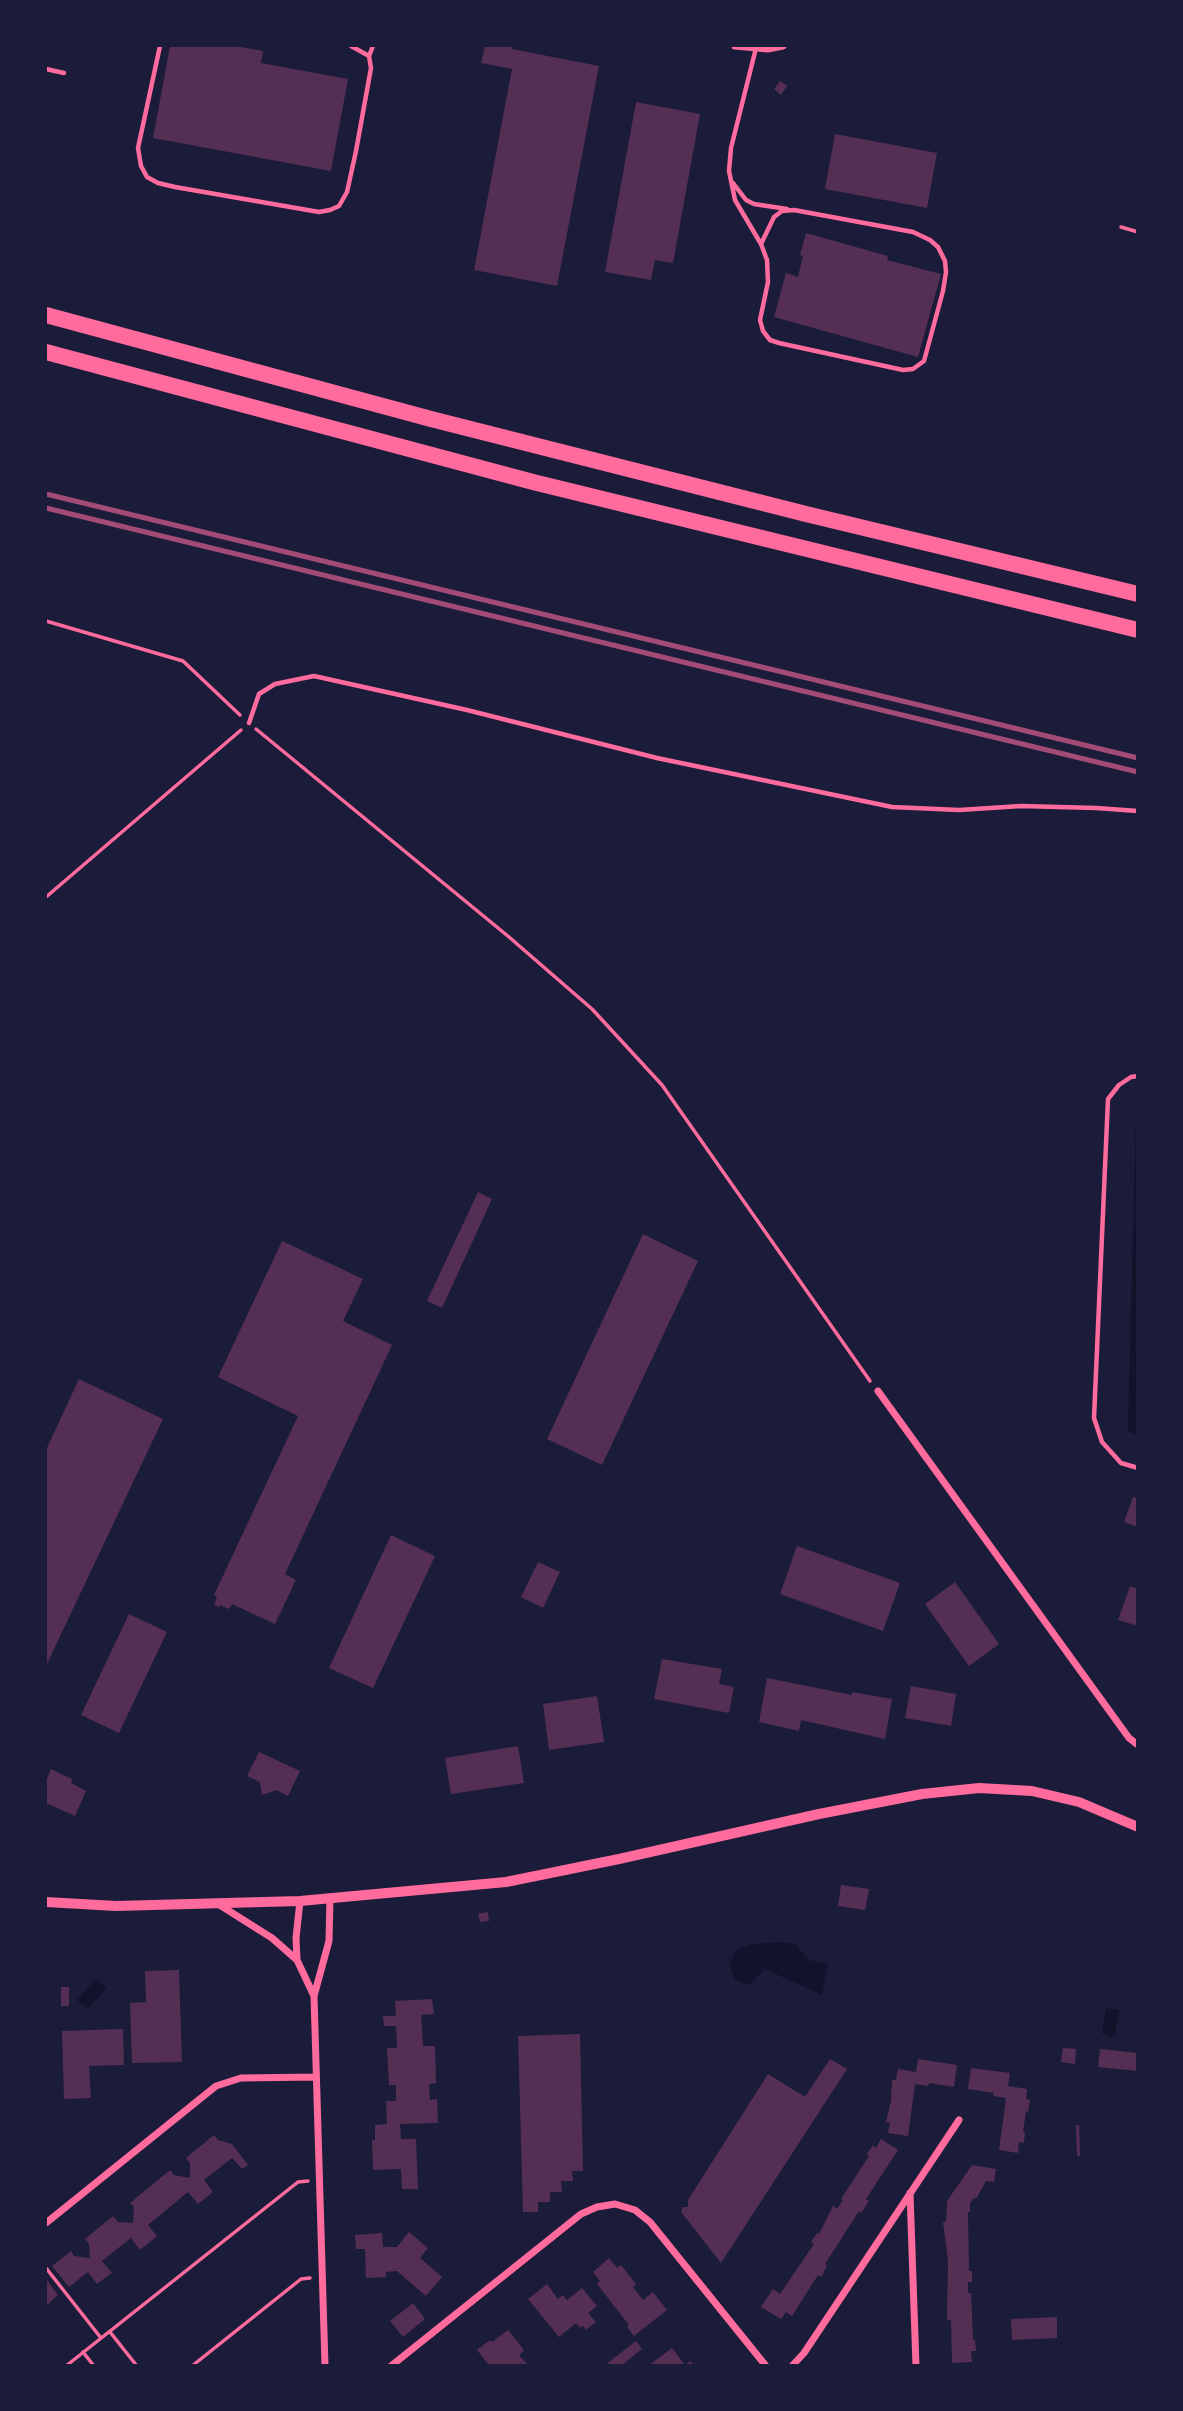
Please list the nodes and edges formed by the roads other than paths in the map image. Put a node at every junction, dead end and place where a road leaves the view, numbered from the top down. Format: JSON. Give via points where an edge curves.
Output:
{"nodes":[{"id":1,"x":160,"y":46,"type":"edge"},
{"id":2,"x":351,"y":46,"type":"edge"},
{"id":3,"x":373,"y":46,"type":"edge"},
{"id":4,"x":735,"y":46,"type":"edge"},
{"id":5,"x":783,"y":46,"type":"edge"},
{"id":6,"x":756,"y":48,"type":"junction"},
{"id":7,"x":369,"y":56,"type":"junction"},
{"id":8,"x":46,"y":69,"type":"edge"},
{"id":9,"x":64,"y":73,"type":"dead end"},
{"id":10,"x":730,"y":179,"type":"junction"},
{"id":11,"x":794,"y":210,"type":"junction"},
{"id":12,"x":761,"y":244,"type":"junction"},
{"id":13,"x":46,"y":315,"type":"edge"},
{"id":14,"x":46,"y":352,"type":"edge"},
{"id":15,"x":1138,"y":594,"type":"edge"},
{"id":16,"x":1138,"y":630,"type":"edge"},
{"id":17,"x":249,"y":723,"type":"road end"},
{"id":18,"x":1138,"y":811,"type":"edge"},
{"id":19,"x":1138,"y":1076,"type":"edge"},
{"id":20,"x":878,"y":1391,"type":"road end"},
{"id":21,"x":1138,"y":1468,"type":"edge"},
{"id":22,"x":1138,"y":1745,"type":"edge"},
{"id":23,"x":1138,"y":1827,"type":"edge"},
{"id":24,"x":330,"y":1899,"type":"junction"},
{"id":25,"x":300,"y":1901,"type":"junction"},
{"id":26,"x":46,"y":1902,"type":"edge"},
{"id":27,"x":217,"y":1904,"type":"junction"},
{"id":28,"x":297,"y":1961,"type":"junction"},
{"id":29,"x":314,"y":1996,"type":"junction"},
{"id":30,"x":315,"y":2077,"type":"junction"},
{"id":31,"x":959,"y":2120,"type":"dead end"},
{"id":32,"x":910,"y":2192,"type":"junction"},
{"id":33,"x":46,"y":2223,"type":"edge"},
{"id":34,"x":325,"y":2365,"type":"edge"},
{"id":35,"x":391,"y":2365,"type":"edge"},
{"id":36,"x":766,"y":2365,"type":"edge"},
{"id":37,"x":792,"y":2365,"type":"edge"},
{"id":38,"x":916,"y":2365,"type":"edge"}],
"edges":[{"from":1,"to":7,"type":"lane","via":[[138,148],[147,177],[175,187],[319,212],[339,206],[347,192],[371,68]]},
{"from":2,"to":7,"type":"lane"},
{"from":3,"to":7,"type":"lane"},
{"from":4,"to":6,"type":"street"},
{"from":5,"to":6,"type":"street"},
{"from":6,"to":10,"type":"lane","via":[[732,148]]},
{"from":8,"to":9,"type":"lane"},
{"from":10,"to":11,"type":"lane","via":[[754,204]]},
{"from":10,"to":12,"type":"lane","via":[[735,200]]},
{"from":11,"to":12,"type":"lane","via":[[774,217]]},
{"from":11,"to":12,"type":"lane","via":[[913,232],[938,247],[945,261],[943,290],[924,361],[904,370],[770,340],[760,320],[768,282]]},
{"from":13,"to":15,"type":"highway","via":[[431,419]]},
{"from":14,"to":16,"type":"highway","via":[[520,479]]},
{"from":17,"to":18,"type":"lane","via":[[259,694],[275,684],[314,676],[657,758],[892,807]]},
{"from":19,"to":21,"type":"lane","via":[[1119,1085],[1108,1099],[1094,1418],[1102,1442],[1121,1463]]},
{"from":20,"to":22,"type":"street"},
{"from":23,"to":24,"type":"street","via":[[1079,1802],[1032,1791],[978,1788],[819,1814],[506,1882]]},
{"from":24,"to":25,"type":"street"},
{"from":24,"to":29,"type":"street","via":[[327,1952]]},
{"from":25,"to":27,"type":"street"},
{"from":25,"to":28,"type":"street"},
{"from":26,"to":27,"type":"street"},
{"from":27,"to":28,"type":"street","via":[[272,1938]]},
{"from":28,"to":29,"type":"street"},
{"from":29,"to":30,"type":"street"},
{"from":30,"to":33,"type":"street","via":[[241,2078],[216,2086]]},
{"from":30,"to":34,"type":"street"},
{"from":31,"to":32,"type":"street"},
{"from":32,"to":37,"type":"street"},
{"from":32,"to":38,"type":"street"},
{"from":35,"to":36,"type":"street","via":[[581,2214],[615,2204],[635,2210],[650,2222]]}]}
